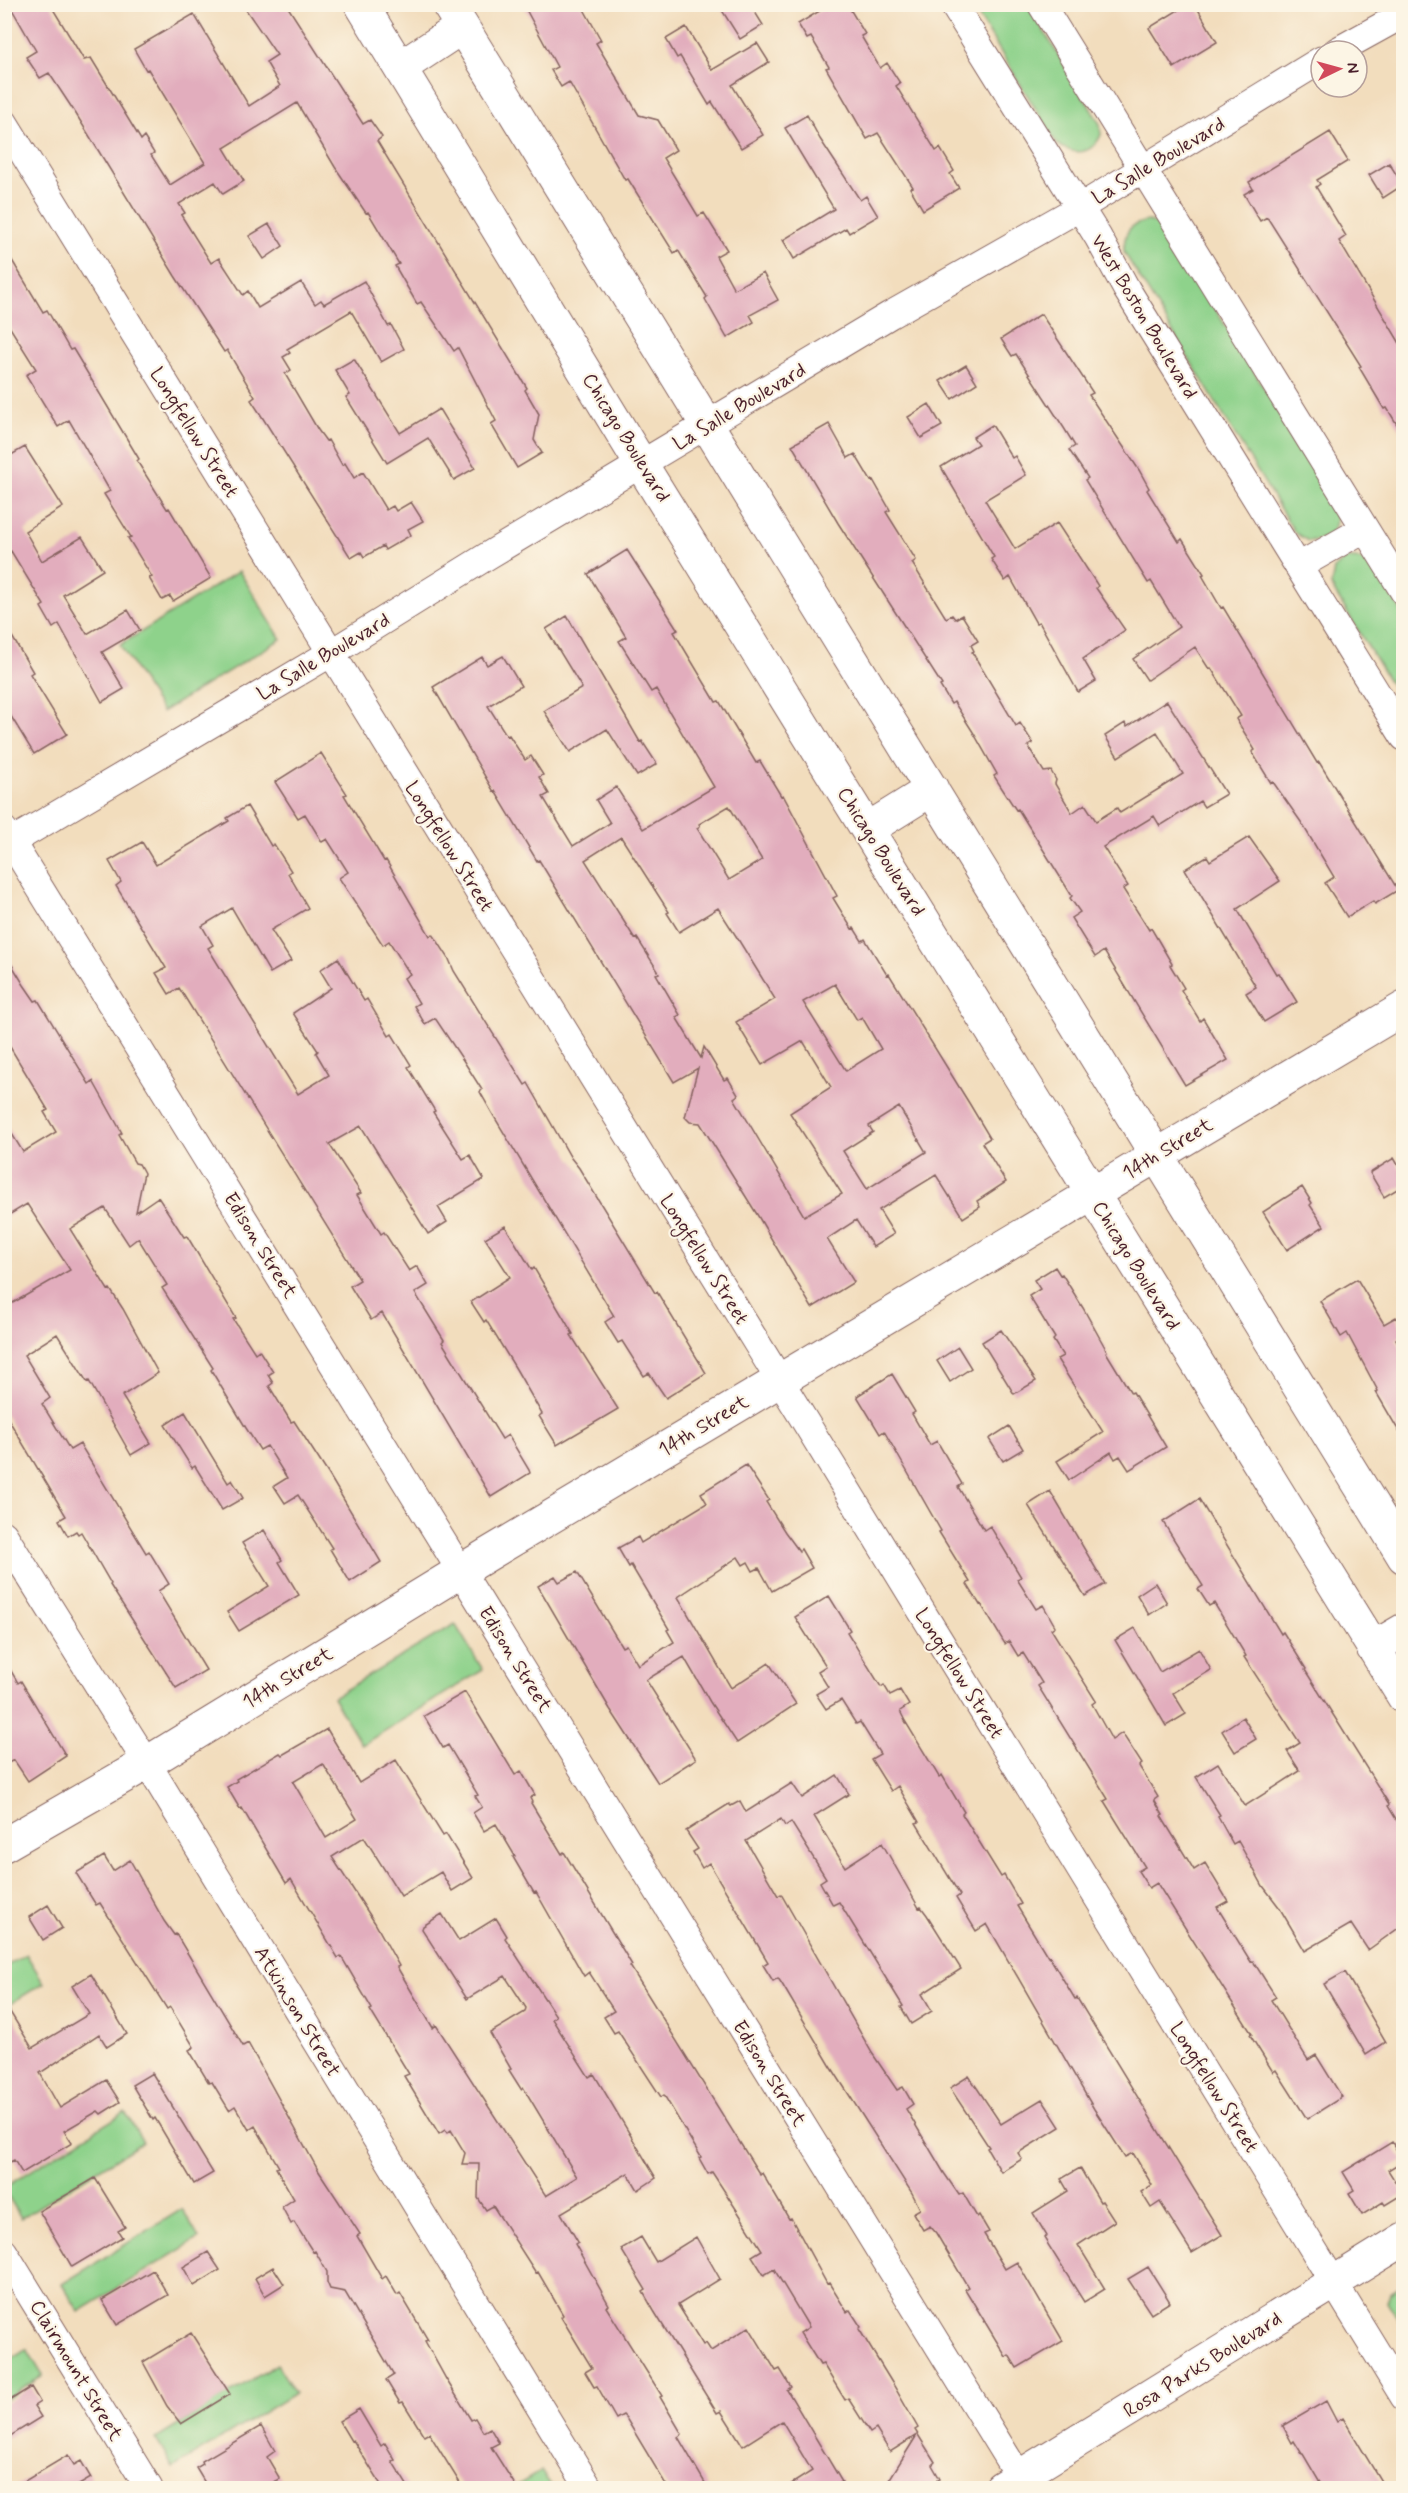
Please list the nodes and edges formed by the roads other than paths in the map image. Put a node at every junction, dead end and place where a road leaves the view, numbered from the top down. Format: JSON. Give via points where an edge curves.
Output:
{"nodes":[{"id":1,"x":361,"y":4,"type":"edge"},
{"id":2,"x":953,"y":4,"type":"edge"},
{"id":3,"x":1041,"y":4,"type":"edge"},
{"id":4,"x":1404,"y":14,"type":"edge"},
{"id":5,"x":455,"y":16,"type":"edge"},
{"id":6,"x":1359,"y":39,"type":"edge"},
{"id":7,"x":1309,"y":67,"type":"edge"},
{"id":8,"x":400,"y":68,"type":"junction"},
{"id":9,"x":4,"y":122,"type":"edge"},
{"id":10,"x":1143,"y":170,"type":"junction"},
{"id":11,"x":1079,"y":208,"type":"junction"},
{"id":12,"x":708,"y":425,"type":"junction"},
{"id":13,"x":642,"y":464,"type":"junction"},
{"id":14,"x":1364,"y":529,"type":"junction"},
{"id":15,"x":1299,"y":566,"type":"junction"},
{"id":16,"x":1404,"y":592,"type":"edge"},
{"id":17,"x":331,"y":653,"type":"junction"},
{"id":18,"x":1404,"y":737,"type":"edge"},
{"id":19,"x":932,"y":789,"type":"junction"},
{"id":20,"x":868,"y":829,"type":"junction"},
{"id":21,"x":7,"y":839,"type":"edge"},
{"id":22,"x":1404,"y":1008,"type":"edge"},
{"id":23,"x":1157,"y":1154,"type":"junction"},
{"id":24,"x":1092,"y":1192,"type":"junction"},
{"id":25,"x":780,"y":1380,"type":"junction"},
{"id":26,"x":4,"y":1535,"type":"edge"},
{"id":27,"x":1404,"y":1557,"type":"edge"},
{"id":28,"x":461,"y":1570,"type":"junction"},
{"id":29,"x":1404,"y":1630,"type":"edge"},
{"id":30,"x":1373,"y":1647,"type":"junction"},
{"id":31,"x":1404,"y":1696,"type":"edge"},
{"id":32,"x":147,"y":1763,"type":"junction"},
{"id":33,"x":4,"y":1845,"type":"edge"},
{"id":34,"x":1404,"y":2239,"type":"edge"},
{"id":35,"x":4,"y":2252,"type":"edge"},
{"id":36,"x":1334,"y":2282,"type":"junction"},
{"id":37,"x":1404,"y":2397,"type":"edge"},
{"id":38,"x":1015,"y":2485,"type":"edge"},
{"id":39,"x":149,"y":2488,"type":"edge"},
{"id":40,"x":589,"y":2488,"type":"edge"}],
"edges":[{"from":1,"to":8,"type":"street","name":"Chicago Boulevard"},
{"from":2,"to":11,"type":"street","name":"West Boston Boulevard"},
{"from":3,"to":10,"type":"street"},
{"from":4,"to":6,"type":"street"},
{"from":5,"to":8,"type":"street"},
{"from":5,"to":12,"type":"street"},
{"from":7,"to":10,"type":"street","name":"La Salle Boulevard"},
{"from":8,"to":13,"type":"street","name":"Chicago Boulevard"},
{"from":9,"to":17,"type":"street","name":"Longfellow Street"},
{"from":10,"to":11,"type":"street","name":"La Salle Boulevard"},
{"from":10,"to":14,"type":"street"},
{"from":11,"to":12,"type":"street","name":"La Salle Boulevard","via":[[890,315]]},
{"from":11,"to":15,"type":"street","name":"West Boston Boulevard"},
{"from":12,"to":13,"type":"street","name":"La Salle Boulevard"},
{"from":12,"to":19,"type":"street"},
{"from":13,"to":17,"type":"street","name":"La Salle Boulevard"},
{"from":13,"to":20,"type":"street","name":"Chicago Boulevard"},
{"from":14,"to":15,"type":"street"},
{"from":14,"to":16,"type":"street"},
{"from":15,"to":18,"type":"street","name":"West Boston Boulevard"},
{"from":17,"to":21,"type":"street","name":"La Salle Boulevard"},
{"from":17,"to":25,"type":"street","name":"Longfellow Street"},
{"from":19,"to":20,"type":"street"},
{"from":19,"to":23,"type":"street"},
{"from":20,"to":24,"type":"street","name":"Chicago Boulevard"},
{"from":21,"to":28,"type":"street","name":"Edison Street"},
{"from":22,"to":23,"type":"street","name":"14th Street"},
{"from":23,"to":24,"type":"street","name":"14th Street"},
{"from":23,"to":27,"type":"street"},
{"from":24,"to":25,"type":"street","name":"14th Street"},
{"from":24,"to":30,"type":"street","name":"Chicago Boulevard"},
{"from":25,"to":28,"type":"street","name":"14th Street"},
{"from":25,"to":36,"type":"street","name":"Longfellow Street"},
{"from":26,"to":32,"type":"street","name":"Atkinson Street"},
{"from":28,"to":32,"type":"street","name":"14th Street"},
{"from":28,"to":38,"type":"street","name":"Edison Street"},
{"from":29,"to":30,"type":"street"},
{"from":30,"to":31,"type":"street","name":"Chicago Boulevard"},
{"from":32,"to":33,"type":"street","name":"14th Street"},
{"from":32,"to":40,"type":"street","name":"Atkinson Street"},
{"from":34,"to":36,"type":"street","name":"Rosa Parks Boulevard"},
{"from":35,"to":39,"type":"street","name":"Clairmount Street"},
{"from":36,"to":37,"type":"street","name":"Longfellow Street"},
{"from":36,"to":38,"type":"street","name":"Rosa Parks Boulevard"}]}
